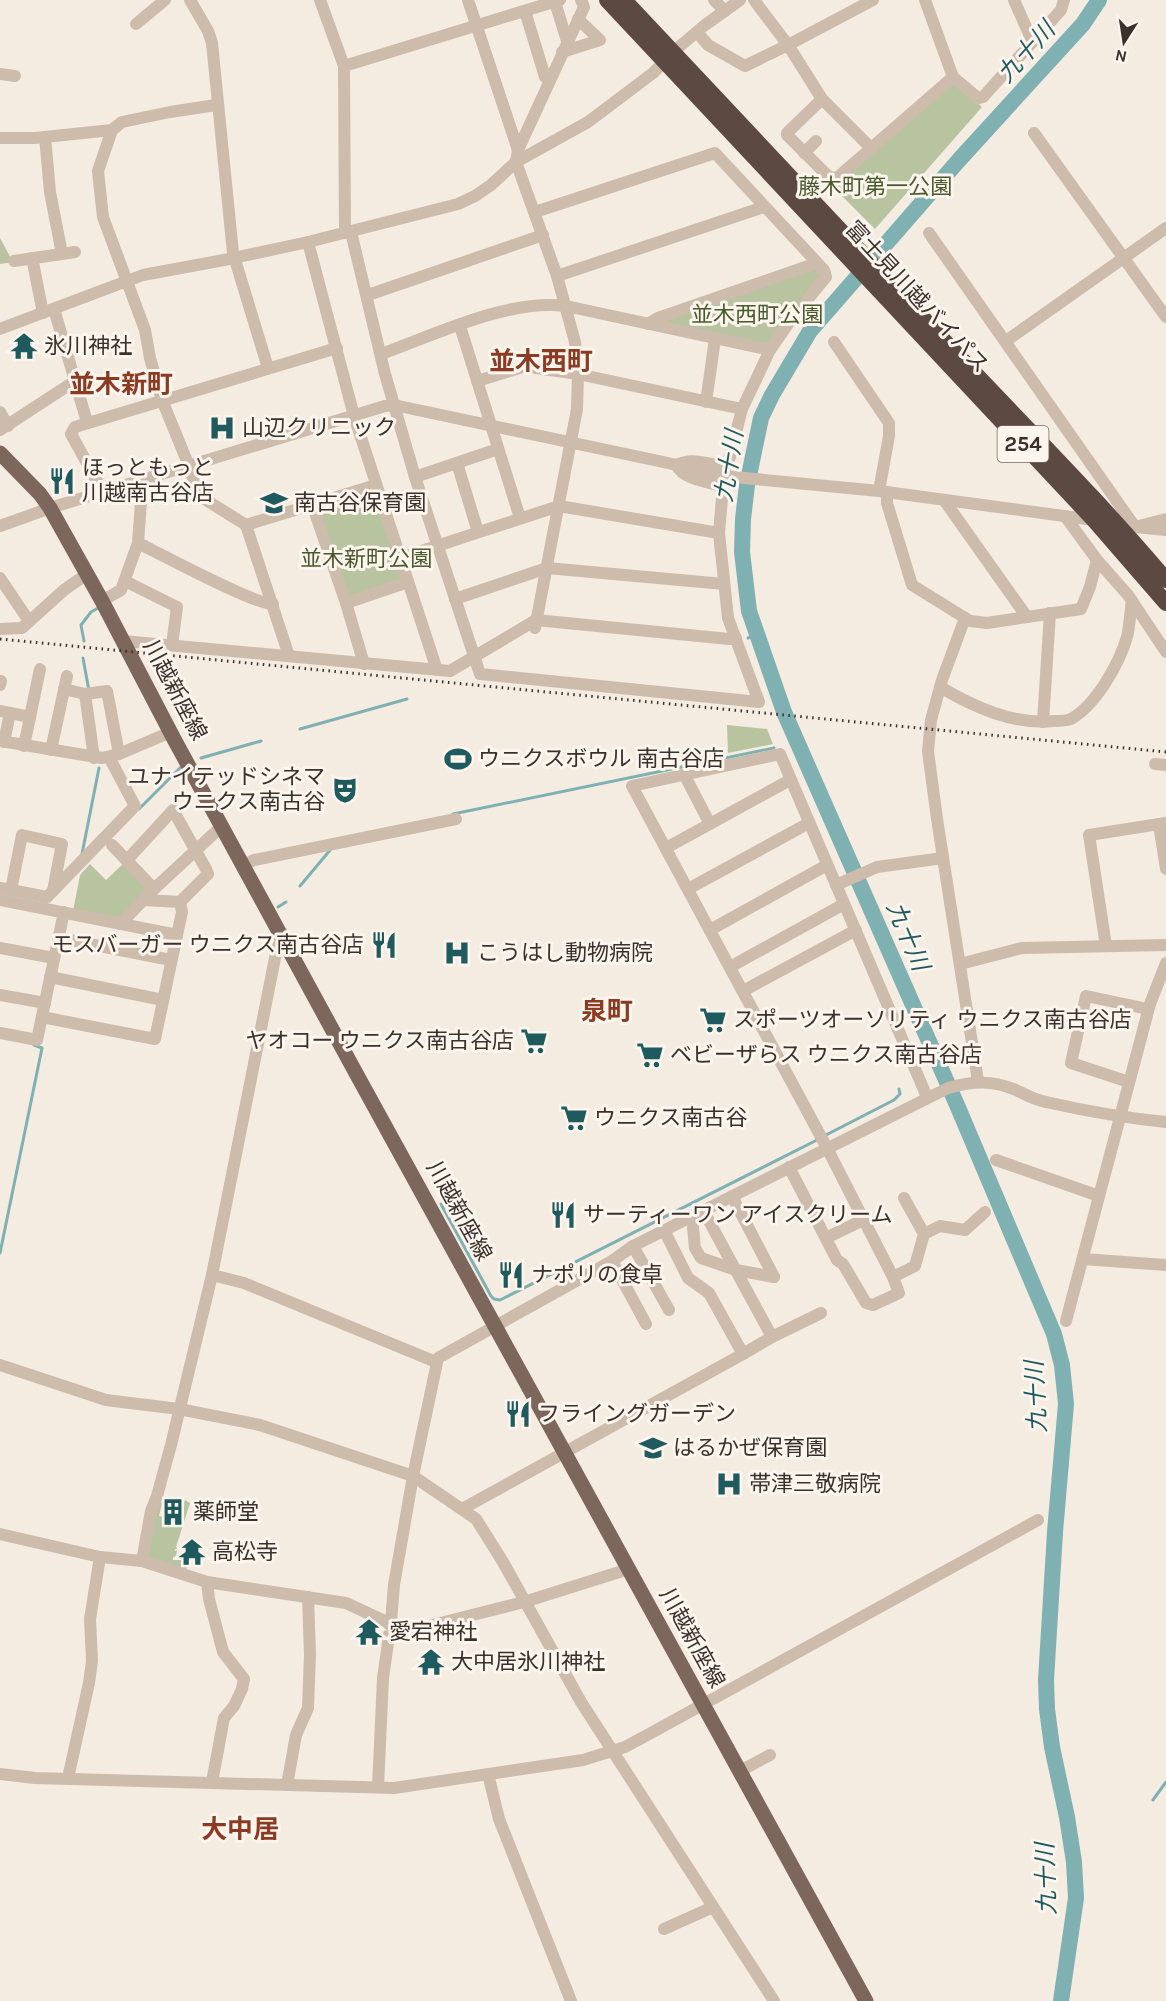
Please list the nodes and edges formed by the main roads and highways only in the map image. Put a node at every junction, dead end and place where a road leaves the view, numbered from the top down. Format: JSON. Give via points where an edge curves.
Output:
{"nodes":[{"id":1,"x":607,"y":0,"type":"edge"},
{"id":2,"x":624,"y":0,"type":"edge"},
{"id":3,"x":669,"y":57,"type":"junction"},
{"id":4,"x":881,"y":283,"type":"junction"},
{"id":5,"x":0,"y":453,"type":"edge"},
{"id":6,"x":1166,"y":580,"type":"edge"},
{"id":7,"x":1166,"y":603,"type":"edge"},
{"id":8,"x":866,"y":2001,"type":"edge"}],
"edges":[{"from":1,"to":3,"type":"highway","name":"富士見川越バイパス","number":"254"},
{"from":2,"to":3,"type":"highway","name":"富士見川越バイパス","number":"254"},
{"from":3,"to":4,"type":"highway","name":"富士見川越バイパス","number":"254"},
{"from":4,"to":6,"type":"highway","name":"富士見川越バイパス","number":"254","via":[[1025,425]]},
{"from":4,"to":7,"type":"highway","name":"富士見川越バイパス","number":"254"},
{"from":5,"to":8,"type":"main road","name":"川越新座線","via":[[40,494],[87,574]]}]}
